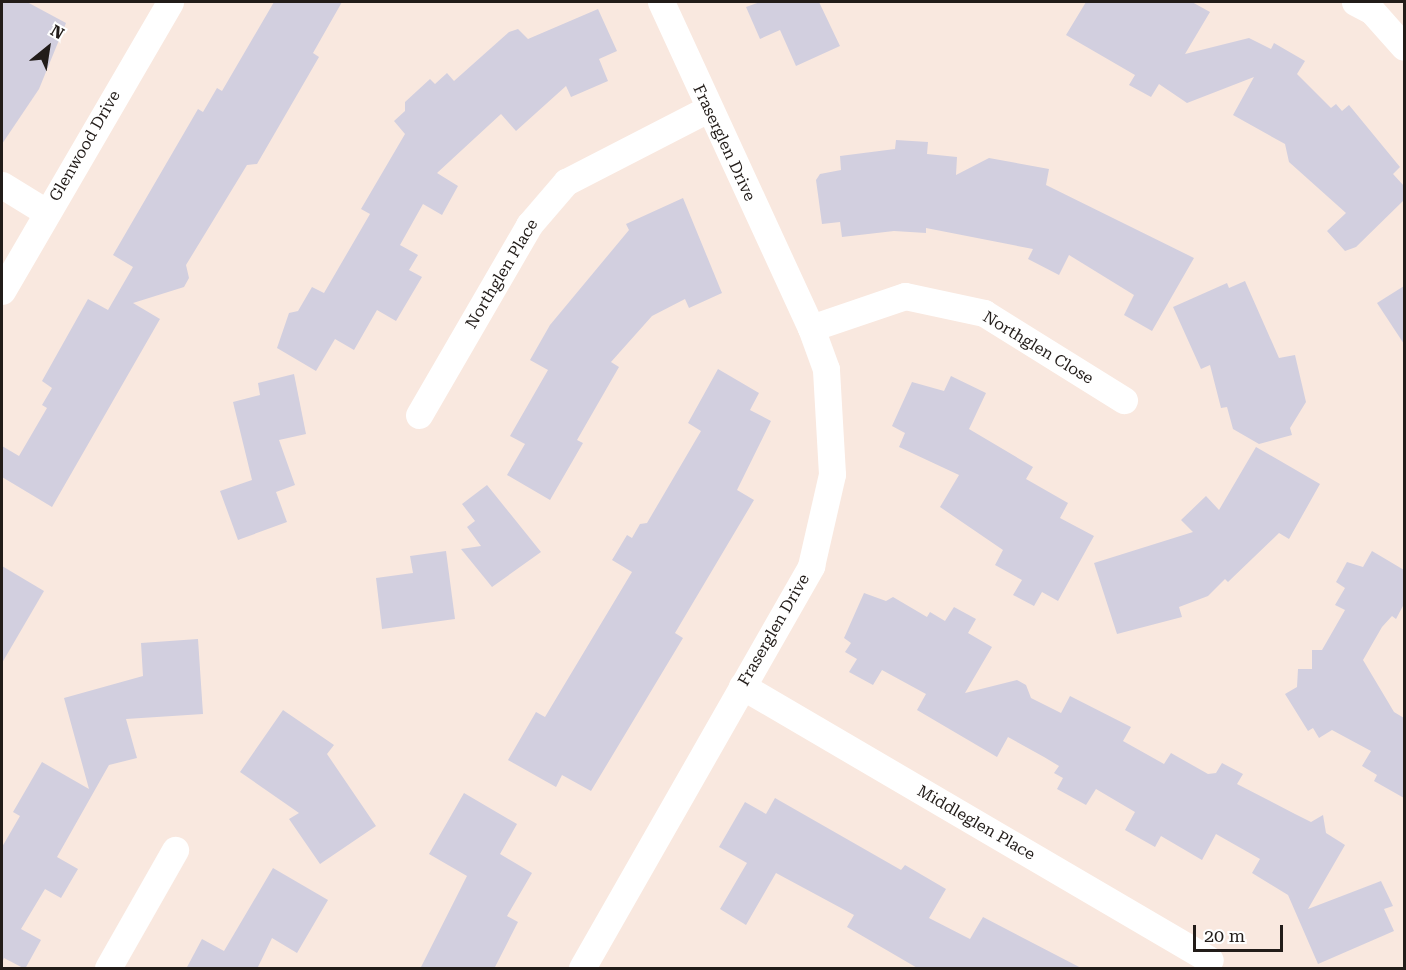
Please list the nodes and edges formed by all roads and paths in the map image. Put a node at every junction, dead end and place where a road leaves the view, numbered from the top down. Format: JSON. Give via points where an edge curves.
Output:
{"nodes":[{"id":1,"x":170,"y":2,"type":"edge"},
{"id":2,"x":661,"y":2,"type":"edge"},
{"id":3,"x":1355,"y":2,"type":"edge"},
{"id":4,"x":1404,"y":47,"type":"edge"},
{"id":5,"x":708,"y":109,"type":"junction"},
{"id":6,"x":2,"y":185,"type":"edge"},
{"id":7,"x":46,"y":212,"type":"junction"},
{"id":8,"x":2,"y":291,"type":"edge"},
{"id":9,"x":811,"y":327,"type":"junction"},
{"id":10,"x":1124,"y":400,"type":"dead end"},
{"id":11,"x":419,"y":415,"type":"dead end"},
{"id":12,"x":742,"y":686,"type":"junction"},
{"id":13,"x":175,"y":850,"type":"dead end"},
{"id":14,"x":1210,"y":960,"type":"dead end"},
{"id":15,"x":108,"y":969,"type":"edge"},
{"id":16,"x":582,"y":969,"type":"edge"}],
"edges":[{"from":1,"to":7,"type":"street","name":"Glenwood Drive"},
{"from":2,"to":5,"type":"street","name":"Fraserglen Drive"},
{"from":3,"to":4,"type":"street","via":[[1372,11]]},
{"from":5,"to":9,"type":"street","name":"Fraserglen Drive"},
{"from":5,"to":11,"type":"street","name":"Northglen Place","via":[[566,182],[529,225]]},
{"from":6,"to":7,"type":"street"},
{"from":7,"to":8,"type":"street","name":"Glenwood Drive"},
{"from":9,"to":10,"type":"street","name":"Northglen Close","via":[[905,296],[984,313]]},
{"from":9,"to":12,"type":"street","name":"Fraserglen Drive","via":[[825,369],[832,474],[811,566]]},
{"from":12,"to":14,"type":"street","name":"Middleglen Place"},
{"from":12,"to":16,"type":"street","name":"Fraserglen Drive"},
{"from":13,"to":15,"type":"street"}]}
